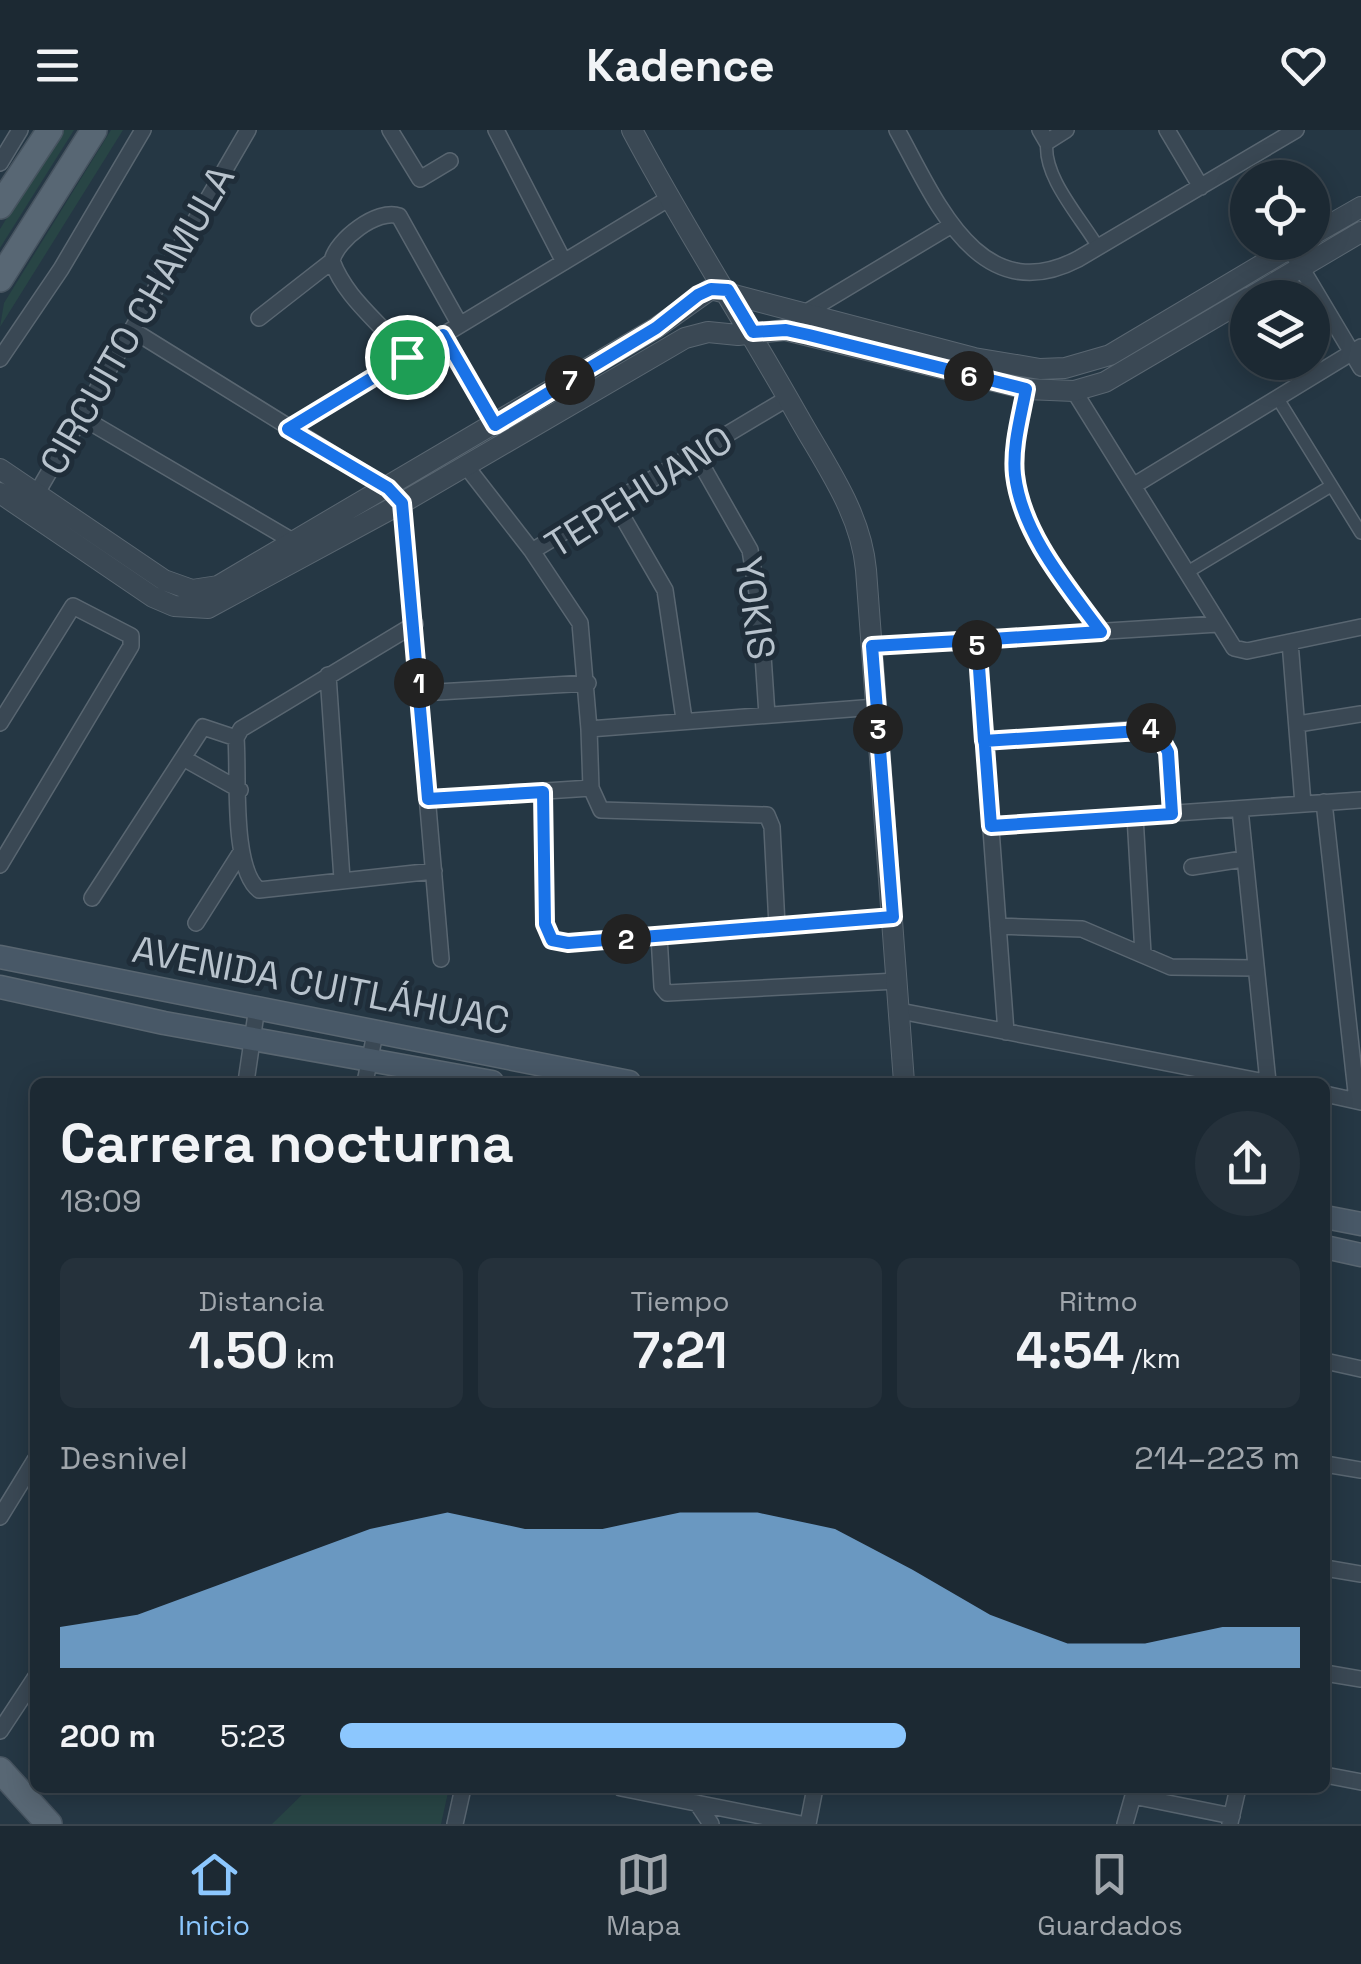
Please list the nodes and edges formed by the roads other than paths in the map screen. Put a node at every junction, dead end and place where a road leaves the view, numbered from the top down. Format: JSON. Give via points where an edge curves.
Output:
{"nodes":[{"id":1,"x":20,"y":130,"type":"edge"},
{"id":2,"x":50,"y":130,"type":"edge"},
{"id":3,"x":94,"y":130,"type":"edge"},
{"id":4,"x":143,"y":130,"type":"edge"},
{"id":5,"x":248,"y":130,"type":"edge"},
{"id":6,"x":390,"y":130,"type":"edge"},
{"id":7,"x":496,"y":130,"type":"edge"},
{"id":8,"x":632,"y":130,"type":"edge"},
{"id":9,"x":898,"y":130,"type":"edge"},
{"id":10,"x":1066,"y":130,"type":"edge"},
{"id":11,"x":1167,"y":130,"type":"edge"},
{"id":12,"x":1293,"y":131,"type":"edge"},
{"id":13,"x":1044,"y":136,"type":"edge"},
{"id":14,"x":450,"y":161,"type":"dead end"},
{"id":15,"x":0,"y":162,"type":"edge"},
{"id":16,"x":1200,"y":186,"type":"junction"},
{"id":17,"x":668,"y":199,"type":"junction"},
{"id":18,"x":0,"y":206,"type":"edge"},
{"id":19,"x":1361,"y":207,"type":"edge"},
{"id":20,"x":1330,"y":225,"type":"edge"},
{"id":21,"x":950,"y":226,"type":"junction"},
{"id":22,"x":1361,"y":232,"type":"edge"},
{"id":23,"x":1330,"y":242,"type":"edge"},
{"id":24,"x":1098,"y":247,"type":"junction"},
{"id":25,"x":333,"y":258,"type":"junction"},
{"id":26,"x":1284,"y":260,"type":"edge"},
{"id":27,"x":1289,"y":260,"type":"edge"},
{"id":28,"x":1301,"y":260,"type":"edge"},
{"id":29,"x":564,"y":262,"type":"junction"},
{"id":30,"x":0,"y":279,"type":"edge"},
{"id":31,"x":1268,"y":280,"type":"edge"},
{"id":32,"x":728,"y":290,"type":"junction"},
{"id":33,"x":1230,"y":309,"type":"edge"},
{"id":34,"x":805,"y":312,"type":"junction"},
{"id":35,"x":260,"y":318,"type":"dead end"},
{"id":36,"x":460,"y":325,"type":"junction"},
{"id":37,"x":786,"y":330,"type":"junction"},
{"id":38,"x":134,"y":331,"type":"junction"},
{"id":39,"x":753,"y":332,"type":"junction"},
{"id":40,"x":443,"y":335,"type":"junction"},
{"id":41,"x":1356,"y":350,"type":"edge"},
{"id":42,"x":2,"y":354,"type":"edge"},
{"id":43,"x":407,"y":357,"type":"junction"},
{"id":44,"x":1361,"y":368,"type":"edge"},
{"id":45,"x":1026,"y":389,"type":"junction"},
{"id":46,"x":1074,"y":390,"type":"junction"},
{"id":47,"x":788,"y":398,"type":"junction"},
{"id":48,"x":1278,"y":399,"type":"junction"},
{"id":49,"x":83,"y":418,"type":"junction"},
{"id":50,"x":495,"y":425,"type":"junction"},
{"id":51,"x":288,"y":429,"type":"junction"},
{"id":52,"x":696,"y":455,"type":"junction"},
{"id":53,"x":466,"y":466,"type":"junction"},
{"id":54,"x":0,"y":469,"type":"edge"},
{"id":55,"x":1133,"y":486,"type":"junction"},
{"id":56,"x":1332,"y":486,"type":"junction"},
{"id":57,"x":0,"y":493,"type":"edge"},
{"id":58,"x":395,"y":496,"type":"junction"},
{"id":59,"x":32,"y":502,"type":"junction"},
{"id":60,"x":614,"y":502,"type":"junction"},
{"id":61,"x":1361,"y":533,"type":"edge"},
{"id":62,"x":296,"y":544,"type":"junction"},
{"id":63,"x":532,"y":551,"type":"junction"},
{"id":64,"x":1186,"y":574,"type":"junction"},
{"id":65,"x":415,"y":624,"type":"junction"},
{"id":66,"x":1218,"y":624,"type":"junction"},
{"id":67,"x":1361,"y":627,"type":"edge"},
{"id":68,"x":1101,"y":632,"type":"junction"},
{"id":69,"x":977,"y":640,"type":"junction"},
{"id":70,"x":1290,"y":642,"type":"junction"},
{"id":71,"x":872,"y":646,"type":"junction"},
{"id":72,"x":328,"y":675,"type":"junction"},
{"id":73,"x":588,"y":683,"type":"junction"},
{"id":74,"x":420,"y":693,"type":"junction"},
{"id":75,"x":876,"y":707,"type":"junction"},
{"id":76,"x":1361,"y":714,"type":"edge"},
{"id":77,"x":767,"y":715,"type":"junction"},
{"id":78,"x":684,"y":719,"type":"junction"},
{"id":79,"x":0,"y":723,"type":"edge"},
{"id":80,"x":1298,"y":724,"type":"junction"},
{"id":81,"x":589,"y":729,"type":"junction"},
{"id":82,"x":236,"y":738,"type":"junction"},
{"id":83,"x":984,"y":741,"type":"junction"},
{"id":84,"x":183,"y":758,"type":"junction"},
{"id":85,"x":590,"y":788,"type":"junction"},
{"id":86,"x":240,"y":790,"type":"junction"},
{"id":87,"x":543,"y":792,"type":"junction"},
{"id":88,"x":428,"y":799,"type":"junction"},
{"id":89,"x":1361,"y":800,"type":"edge"},
{"id":90,"x":1324,"y":802,"type":"junction"},
{"id":91,"x":1303,"y":804,"type":"junction"},
{"id":92,"x":1240,"y":809,"type":"junction"},
{"id":93,"x":1172,"y":814,"type":"junction"},
{"id":94,"x":1134,"y":816,"type":"junction"},
{"id":95,"x":991,"y":826,"type":"junction"},
{"id":96,"x":241,"y":852,"type":"junction"},
{"id":97,"x":1243,"y":859,"type":"junction"},
{"id":98,"x":0,"y":865,"type":"edge"},
{"id":99,"x":1192,"y":868,"type":"dead end"},
{"id":100,"x":434,"y":871,"type":"junction"},
{"id":101,"x":342,"y":879,"type":"junction"},
{"id":102,"x":92,"y":898,"type":"dead end"},
{"id":103,"x":893,"y":917,"type":"junction"},
{"id":104,"x":196,"y":923,"type":"dead end"},
{"id":105,"x":777,"y":926,"type":"junction"},
{"id":106,"x":998,"y":926,"type":"junction"},
{"id":107,"x":658,"y":936,"type":"junction"},
{"id":108,"x":1143,"y":954,"type":"junction"},
{"id":109,"x":0,"y":957,"type":"edge"},
{"id":110,"x":441,"y":960,"type":"dead end"},
{"id":111,"x":1256,"y":968,"type":"junction"},
{"id":112,"x":897,"y":981,"type":"junction"},
{"id":113,"x":0,"y":987,"type":"edge"},
{"id":114,"x":257,"y":1008,"type":"junction"},
{"id":115,"x":900,"y":1010,"type":"junction"},
{"id":116,"x":376,"y":1029,"type":"junction"},
{"id":117,"x":1006,"y":1032,"type":"junction"},
{"id":118,"x":252,"y":1037,"type":"junction"},
{"id":119,"x":370,"y":1057,"type":"junction"},
{"id":120,"x":247,"y":1078,"type":"edge"},
{"id":121,"x":366,"y":1078,"type":"edge"},
{"id":122,"x":472,"y":1078,"type":"edge"},
{"id":123,"x":591,"y":1078,"type":"edge"},
{"id":124,"x":904,"y":1078,"type":"edge"},
{"id":125,"x":1245,"y":1078,"type":"edge"},
{"id":126,"x":1266,"y":1078,"type":"edge"},
{"id":127,"x":1330,"y":1095,"type":"edge"},
{"id":128,"x":1359,"y":1101,"type":"edge"},
{"id":129,"x":1330,"y":1217,"type":"edge"},
{"id":130,"x":1361,"y":1224,"type":"edge"},
{"id":131,"x":1330,"y":1249,"type":"edge"},
{"id":132,"x":1361,"y":1254,"type":"edge"},
{"id":133,"x":1330,"y":1362,"type":"edge"},
{"id":134,"x":1361,"y":1369,"type":"edge"},
{"id":135,"x":1330,"y":1465,"type":"edge"},
{"id":136,"x":30,"y":1468,"type":"edge"},
{"id":137,"x":1361,"y":1470,"type":"edge"},
{"id":138,"x":0,"y":1516,"type":"edge"},
{"id":139,"x":1330,"y":1569,"type":"edge"},
{"id":140,"x":1361,"y":1574,"type":"edge"},
{"id":141,"x":1330,"y":1673,"type":"edge"},
{"id":142,"x":1361,"y":1679,"type":"edge"},
{"id":143,"x":30,"y":1686,"type":"edge"},
{"id":144,"x":0,"y":1731,"type":"edge"},
{"id":145,"x":0,"y":1770,"type":"edge"},
{"id":146,"x":1330,"y":1776,"type":"edge"},
{"id":147,"x":1361,"y":1782,"type":"edge"},
{"id":148,"x":462,"y":1793,"type":"edge"},
{"id":149,"x":646,"y":1793,"type":"edge"},
{"id":150,"x":813,"y":1793,"type":"edge"},
{"id":151,"x":1134,"y":1793,"type":"edge"},
{"id":152,"x":1137,"y":1793,"type":"edge"},
{"id":153,"x":1237,"y":1793,"type":"edge"},
{"id":154,"x":697,"y":1803,"type":"junction"},
{"id":155,"x":1231,"y":1820,"type":"edge"},
{"id":156,"x":50,"y":1824,"type":"edge"},
{"id":157,"x":455,"y":1824,"type":"edge"},
{"id":158,"x":711,"y":1824,"type":"edge"},
{"id":159,"x":804,"y":1824,"type":"edge"},
{"id":160,"x":1125,"y":1824,"type":"edge"}],
"edges":[{"from":1,"to":15,"type":"street"},
{"from":2,"to":18,"type":"main road"},
{"from":3,"to":30,"type":"main road"},
{"from":4,"to":42,"type":"street"},
{"from":5,"to":38,"type":"street","name":"CIRCUITO CHAMULA"},
{"from":6,"to":14,"type":"street","via":[[420,179]]},
{"from":7,"to":29,"type":"street"},
{"from":8,"to":17,"type":"street"},
{"from":9,"to":21,"type":"street"},
{"from":10,"to":13,"type":"street"},
{"from":11,"to":16,"type":"street"},
{"from":12,"to":16,"type":"street"},
{"from":13,"to":24,"type":"street","via":[[1052,171]]},
{"from":16,"to":24,"type":"street"},
{"from":17,"to":29,"type":"street"},
{"from":17,"to":32,"type":"street"},
{"from":19,"to":20,"type":"street"},
{"from":21,"to":24,"type":"street","via":[[982,258],[1021,270],[1065,266]]},
{"from":21,"to":34,"type":"street"},
{"from":22,"to":23,"type":"street"},
{"from":25,"to":35,"type":"street"},
{"from":25,"to":36,"type":"street","via":[[340,244],[390,213],[399,216]]},
{"from":25,"to":43,"type":"street","via":[[355,301]]},
{"from":26,"to":34,"type":"street","via":[[1110,355],[1064,368],[974,358]]},
{"from":27,"to":31,"type":"street"},
{"from":28,"to":41,"type":"street"},
{"from":29,"to":36,"type":"street"},
{"from":32,"to":34,"type":"street"},
{"from":32,"to":39,"type":"street"},
{"from":32,"to":50,"type":"street","via":[[698,295],[656,328]]},
{"from":33,"to":46,"type":"street","via":[[1105,382]]},
{"from":34,"to":37,"type":"street"},
{"from":36,"to":40,"type":"street"},
{"from":37,"to":39,"type":"street"},
{"from":37,"to":45,"type":"street"},
{"from":38,"to":49,"type":"street","name":"CIRCUITO CHAMULA"},
{"from":38,"to":51,"type":"street"},
{"from":39,"to":47,"type":"street"},
{"from":39,"to":53,"type":"street","via":[[708,332],[664,347]]},
{"from":40,"to":43,"type":"street"},
{"from":40,"to":50,"type":"street"},
{"from":41,"to":44,"type":"street"},
{"from":41,"to":48,"type":"street"},
{"from":43,"to":51,"type":"street"},
{"from":45,"to":46,"type":"street"},
{"from":45,"to":68,"type":"street","via":[[1015,449],[1021,504]]},
{"from":46,"to":55,"type":"street"},
{"from":47,"to":52,"type":"street","name":"TEPEHUANO"},
{"from":47,"to":71,"type":"street","via":[[859,525]]},
{"from":48,"to":55,"type":"street"},
{"from":48,"to":56,"type":"street"},
{"from":49,"to":59,"type":"street","name":"CIRCUITO CHAMULA"},
{"from":49,"to":62,"type":"street"},
{"from":50,"to":58,"type":"street"},
{"from":51,"to":58,"type":"street"},
{"from":52,"to":60,"type":"street","name":"TEPEHUANO"},
{"from":52,"to":77,"type":"street","name":"YOKIS","via":[[750,550]]},
{"from":53,"to":58,"type":"street"},
{"from":53,"to":63,"type":"street"},
{"from":54,"to":59,"type":"street"},
{"from":55,"to":64,"type":"street"},
{"from":56,"to":61,"type":"street"},
{"from":56,"to":64,"type":"street"},
{"from":57,"to":59,"type":"street"},
{"from":58,"to":59,"type":"street","via":[[222,604],[191,609],[153,597]]},
{"from":58,"to":62,"type":"street"},
{"from":58,"to":65,"type":"street"},
{"from":59,"to":62,"type":"street","via":[[186,589],[218,586]]},
{"from":60,"to":63,"type":"street","name":"TEPEHUANO"},
{"from":60,"to":78,"type":"street","via":[[664,590]]},
{"from":63,"to":73,"type":"street","name":"TEPEHUANO","via":[[580,623]]},
{"from":64,"to":66,"type":"street"},
{"from":65,"to":72,"type":"street"},
{"from":65,"to":74,"type":"street"},
{"from":66,"to":68,"type":"street"},
{"from":66,"to":70,"type":"street","via":[[1239,650]]},
{"from":67,"to":70,"type":"street"},
{"from":68,"to":69,"type":"street"},
{"from":69,"to":71,"type":"street"},
{"from":69,"to":83,"type":"street"},
{"from":70,"to":80,"type":"street"},
{"from":71,"to":75,"type":"street"},
{"from":72,"to":82,"type":"street","via":[[249,721]]},
{"from":72,"to":101,"type":"street"},
{"from":73,"to":74,"type":"street"},
{"from":73,"to":81,"type":"street","name":"TEPEHUANO"},
{"from":74,"to":88,"type":"street"},
{"from":75,"to":77,"type":"street"},
{"from":75,"to":103,"type":"street"},
{"from":76,"to":80,"type":"street"},
{"from":77,"to":78,"type":"street"},
{"from":78,"to":81,"type":"street"},
{"from":79,"to":98,"type":"street","via":[[73,606],[131,636]]},
{"from":80,"to":91,"type":"street"},
{"from":81,"to":85,"type":"street","name":"TEPEHUANO"},
{"from":82,"to":84,"type":"street","via":[[205,725]]},
{"from":82,"to":86,"type":"street"},
{"from":83,"to":93,"type":"street","via":[[1152,728],[1168,752]]},
{"from":83,"to":95,"type":"street"},
{"from":84,"to":86,"type":"street"},
{"from":84,"to":102,"type":"street"},
{"from":85,"to":87,"type":"street"},
{"from":85,"to":105,"type":"street","via":[[597,807],[622,814],[766,815]]},
{"from":86,"to":96,"type":"street"},
{"from":87,"to":88,"type":"street"},
{"from":87,"to":107,"type":"street","via":[[545,924],[552,940]]},
{"from":88,"to":100,"type":"street"},
{"from":89,"to":90,"type":"street"},
{"from":90,"to":91,"type":"street"},
{"from":90,"to":128,"type":"street"},
{"from":91,"to":92,"type":"street"},
{"from":92,"to":93,"type":"street"},
{"from":92,"to":97,"type":"street"},
{"from":93,"to":94,"type":"street"},
{"from":94,"to":95,"type":"street"},
{"from":94,"to":108,"type":"street"},
{"from":95,"to":106,"type":"street"},
{"from":96,"to":101,"type":"street","via":[[245,874],[259,890]]},
{"from":96,"to":104,"type":"street"},
{"from":97,"to":99,"type":"street"},
{"from":97,"to":111,"type":"street"},
{"from":100,"to":101,"type":"street"},
{"from":100,"to":110,"type":"street"},
{"from":103,"to":105,"type":"street"},
{"from":103,"to":112,"type":"street"},
{"from":105,"to":107,"type":"street"},
{"from":106,"to":108,"type":"street","via":[[1082,929]]},
{"from":106,"to":117,"type":"street"},
{"from":107,"to":112,"type":"street","via":[[662,992]]},
{"from":108,"to":111,"type":"street","via":[[1182,969]]},
{"from":109,"to":114,"type":"main road","name":"AVENIDA CUITLÁHUAC"},
{"from":111,"to":126,"type":"street"},
{"from":112,"to":115,"type":"street"},
{"from":113,"to":118,"type":"main road","name":"AVENIDA CUITLÁHUAC"},
{"from":114,"to":116,"type":"main road","name":"AVENIDA CUITLÁHUAC"},
{"from":114,"to":118,"type":"street"},
{"from":115,"to":117,"type":"street"},
{"from":115,"to":124,"type":"street"},
{"from":116,"to":119,"type":"street"},
{"from":116,"to":123,"type":"main road","name":"AVENIDA CUITLÁHUAC"},
{"from":117,"to":125,"type":"street"},
{"from":118,"to":119,"type":"main road","name":"AVENIDA CUITLÁHUAC"},
{"from":118,"to":120,"type":"street"},
{"from":119,"to":121,"type":"street"},
{"from":119,"to":122,"type":"main road","name":"AVENIDA CUITLÁHUAC"},
{"from":127,"to":128,"type":"street"},
{"from":129,"to":130,"type":"main road"},
{"from":131,"to":132,"type":"main road"},
{"from":133,"to":134,"type":"street"},
{"from":135,"to":137,"type":"street"},
{"from":136,"to":138,"type":"street"},
{"from":139,"to":140,"type":"street"},
{"from":141,"to":142,"type":"street"},
{"from":143,"to":144,"type":"street"},
{"from":145,"to":156,"type":"main road"},
{"from":146,"to":147,"type":"street"},
{"from":148,"to":157,"type":"street"},
{"from":149,"to":154,"type":"street"},
{"from":150,"to":159,"type":"street"},
{"from":151,"to":160,"type":"street"},
{"from":152,"to":155,"type":"street"},
{"from":153,"to":155,"type":"street"},
{"from":154,"to":158,"type":"street"},
{"from":154,"to":159,"type":"street"}]}
